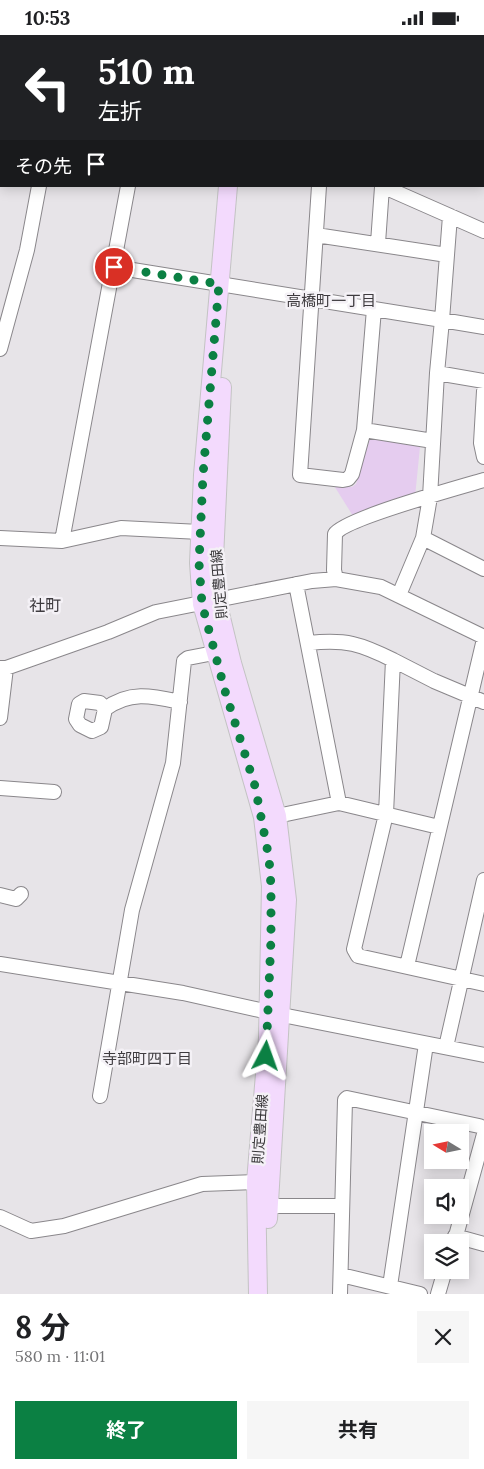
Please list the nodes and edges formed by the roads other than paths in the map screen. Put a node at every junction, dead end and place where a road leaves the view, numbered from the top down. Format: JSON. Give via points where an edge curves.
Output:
{"nodes":[{"id":1,"x":39,"y":187,"type":"edge"},
{"id":2,"x":128,"y":187,"type":"edge"},
{"id":3,"x":228,"y":187,"type":"edge"},
{"id":4,"x":318,"y":187,"type":"edge"},
{"id":5,"x":382,"y":187,"type":"edge"},
{"id":6,"x":450,"y":216,"type":"junction"},
{"id":7,"x":484,"y":231,"type":"edge"},
{"id":8,"x":316,"y":235,"type":"junction"},
{"id":9,"x":378,"y":243,"type":"junction"},
{"id":10,"x":447,"y":255,"type":"junction"},
{"id":11,"x":114,"y":267,"type":"junction"},
{"id":12,"x":219,"y":284,"type":"junction"},
{"id":13,"x":312,"y":299,"type":"junction"},
{"id":14,"x":374,"y":309,"type":"junction"},
{"id":15,"x":442,"y":320,"type":"junction"},
{"id":16,"x":484,"y":327,"type":"edge"},
{"id":17,"x":0,"y":349,"type":"edge"},
{"id":18,"x":437,"y":373,"type":"junction"},
{"id":19,"x":484,"y":381,"type":"edge"},
{"id":20,"x":484,"y":391,"type":"edge"},
{"id":21,"x":364,"y":430,"type":"junction"},
{"id":22,"x":433,"y":441,"type":"junction"},
{"id":23,"x":484,"y":457,"type":"edge"},
{"id":24,"x":484,"y":480,"type":"edge"},
{"id":25,"x":430,"y":497,"type":"junction"},
{"id":26,"x":200,"y":532,"type":"junction"},
{"id":27,"x":0,"y":538,"type":"edge"},
{"id":28,"x":423,"y":538,"type":"junction"},
{"id":29,"x":62,"y":541,"type":"junction"},
{"id":30,"x":484,"y":569,"type":"edge"},
{"id":31,"x":336,"y":579,"type":"junction"},
{"id":32,"x":296,"y":584,"type":"junction"},
{"id":33,"x":399,"y":595,"type":"junction"},
{"id":34,"x":210,"y":603,"type":"junction"},
{"id":35,"x":484,"y":638,"type":"edge"},
{"id":36,"x":309,"y":643,"type":"junction"},
{"id":37,"x":214,"y":653,"type":"junction"},
{"id":38,"x":393,"y":660,"type":"junction"},
{"id":39,"x":3,"y":668,"type":"edge"},
{"id":40,"x":470,"y":697,"type":"junction"},
{"id":41,"x":180,"y":702,"type":"junction"},
{"id":42,"x":484,"y":702,"type":"edge"},
{"id":43,"x":106,"y":709,"type":"dead end"},
{"id":44,"x":0,"y":718,"type":"edge"},
{"id":45,"x":0,"y":788,"type":"edge"},
{"id":46,"x":54,"y":792,"type":"dead end"},
{"id":47,"x":339,"y":803,"type":"junction"},
{"id":48,"x":386,"y":814,"type":"junction"},
{"id":49,"x":277,"y":816,"type":"junction"},
{"id":50,"x":439,"y":827,"type":"junction"},
{"id":51,"x":484,"y":880,"type":"edge"},
{"id":52,"x":21,"y":894,"type":"dead end"},
{"id":53,"x":0,"y":895,"type":"edge"},
{"id":54,"x":0,"y":964,"type":"edge"},
{"id":55,"x":407,"y":967,"type":"junction"},
{"id":56,"x":461,"y":979,"type":"junction"},
{"id":57,"x":119,"y":983,"type":"junction"},
{"id":58,"x":484,"y":984,"type":"edge"},
{"id":59,"x":275,"y":1013,"type":"junction"},
{"id":60,"x":426,"y":1044,"type":"junction"},
{"id":61,"x":446,"y":1047,"type":"junction"},
{"id":62,"x":484,"y":1055,"type":"edge"},
{"id":63,"x":100,"y":1096,"type":"dead end"},
{"id":64,"x":414,"y":1113,"type":"junction"},
{"id":65,"x":484,"y":1132,"type":"edge"},
{"id":66,"x":256,"y":1182,"type":"junction"},
{"id":67,"x":268,"y":1206,"type":"junction"},
{"id":68,"x":341,"y":1206,"type":"junction"},
{"id":69,"x":0,"y":1217,"type":"edge"},
{"id":70,"x":455,"y":1234,"type":"edge"},
{"id":71,"x":469,"y":1242,"type":"edge"},
{"id":72,"x":484,"y":1244,"type":"edge"},
{"id":73,"x":341,"y":1275,"type":"junction"},
{"id":74,"x":442,"y":1279,"type":"edge"},
{"id":75,"x":390,"y":1286,"type":"junction"},
{"id":76,"x":258,"y":1294,"type":"edge"},
{"id":77,"x":270,"y":1294,"type":"edge"},
{"id":78,"x":340,"y":1294,"type":"edge"},
{"id":79,"x":420,"y":1294,"type":"edge"},
{"id":80,"x":438,"y":1294,"type":"edge"}],
"edges":[{"from":1,"to":17,"type":"street","via":[[27,250]]},
{"from":2,"to":11,"type":"street"},
{"from":3,"to":12,"type":"main road","name":"則定豊田線"},
{"from":4,"to":8,"type":"street"},
{"from":5,"to":6,"type":"street"},
{"from":5,"to":9,"type":"street"},
{"from":6,"to":7,"type":"street"},
{"from":6,"to":10,"type":"street"},
{"from":8,"to":9,"type":"street"},
{"from":8,"to":13,"type":"street"},
{"from":9,"to":10,"type":"street"},
{"from":10,"to":15,"type":"street"},
{"from":11,"to":12,"type":"street"},
{"from":11,"to":29,"type":"street"},
{"from":12,"to":13,"type":"street"},
{"from":12,"to":26,"type":"main road","name":"則定豊田線"},
{"from":12,"to":34,"type":"main road","name":"則定豊田線","via":[[223,339]]},
{"from":13,"to":14,"type":"street"},
{"from":13,"to":21,"type":"street","via":[[300,475],[348,479]]},
{"from":14,"to":15,"type":"street"},
{"from":14,"to":21,"type":"street"},
{"from":15,"to":16,"type":"street"},
{"from":15,"to":18,"type":"street"},
{"from":18,"to":19,"type":"street"},
{"from":18,"to":22,"type":"street"},
{"from":20,"to":23,"type":"street","via":[[481,443]]},
{"from":21,"to":22,"type":"street"},
{"from":22,"to":25,"type":"street"},
{"from":24,"to":25,"type":"street"},
{"from":25,"to":28,"type":"street"},
{"from":25,"to":31,"type":"street","via":[[338,528],[335,534]]},
{"from":26,"to":29,"type":"street","via":[[121,528]]},
{"from":26,"to":34,"type":"main road","name":"則定豊田線"},
{"from":27,"to":29,"type":"street"},
{"from":28,"to":30,"type":"street"},
{"from":28,"to":33,"type":"street"},
{"from":31,"to":32,"type":"street"},
{"from":31,"to":33,"type":"street","via":[[375,585]]},
{"from":32,"to":34,"type":"street"},
{"from":32,"to":36,"type":"street"},
{"from":33,"to":35,"type":"street"},
{"from":34,"to":37,"type":"main road","name":"則定豊田線"},
{"from":34,"to":39,"type":"street","via":[[156,612]]},
{"from":34,"to":49,"type":"main road","name":"則定豊田線","via":[[232,663]]},
{"from":35,"to":40,"type":"street"},
{"from":36,"to":38,"type":"street","via":[[349,641]]},
{"from":36,"to":47,"type":"street"},
{"from":37,"to":41,"type":"street","via":[[184,661]]},
{"from":37,"to":59,"type":"main road","name":"則定豊田線","via":[[255,786],[267,842]]},
{"from":38,"to":40,"type":"street"},
{"from":38,"to":48,"type":"street"},
{"from":39,"to":44,"type":"street"},
{"from":40,"to":42,"type":"street"},
{"from":40,"to":50,"type":"street"},
{"from":41,"to":43,"type":"street","via":[[138,695],[124,698]]},
{"from":41,"to":57,"type":"street","via":[[170,780],[148,847]]},
{"from":45,"to":46,"type":"street"},
{"from":47,"to":48,"type":"street"},
{"from":47,"to":49,"type":"street"},
{"from":48,"to":50,"type":"street"},
{"from":48,"to":55,"type":"street","via":[[354,951],[358,956]]},
{"from":49,"to":59,"type":"main road","name":"則定豊田線","via":[[288,909],[281,989]]},
{"from":50,"to":55,"type":"street"},
{"from":51,"to":56,"type":"street"},
{"from":52,"to":53,"type":"street","via":[[16,899]]},
{"from":54,"to":57,"type":"street"},
{"from":55,"to":56,"type":"street"},
{"from":56,"to":58,"type":"street"},
{"from":56,"to":61,"type":"street"},
{"from":57,"to":59,"type":"street"},
{"from":57,"to":63,"type":"street"},
{"from":59,"to":60,"type":"street"},
{"from":59,"to":66,"type":"main road","name":"則定豊田線","via":[[268,1038]]},
{"from":59,"to":67,"type":"main road","name":"則定豊田線"},
{"from":60,"to":61,"type":"street"},
{"from":60,"to":64,"type":"street"},
{"from":61,"to":62,"type":"street"},
{"from":64,"to":65,"type":"street","via":[[479,1126],[484,1128]]},
{"from":64,"to":68,"type":"street","via":[[345,1100]]},
{"from":64,"to":75,"type":"street"},
{"from":65,"to":70,"type":"street"},
{"from":66,"to":69,"type":"street","via":[[202,1185],[64,1226],[30,1231]]},
{"from":66,"to":76,"type":"main road","name":"則定豊田線"},
{"from":67,"to":68,"type":"street"},
{"from":67,"to":77,"type":"main road","name":"則定豊田線"},
{"from":68,"to":73,"type":"street"},
{"from":71,"to":72,"type":"street"},
{"from":73,"to":75,"type":"street"},
{"from":73,"to":78,"type":"street"},
{"from":74,"to":80,"type":"street"},
{"from":75,"to":79,"type":"street"}]}
